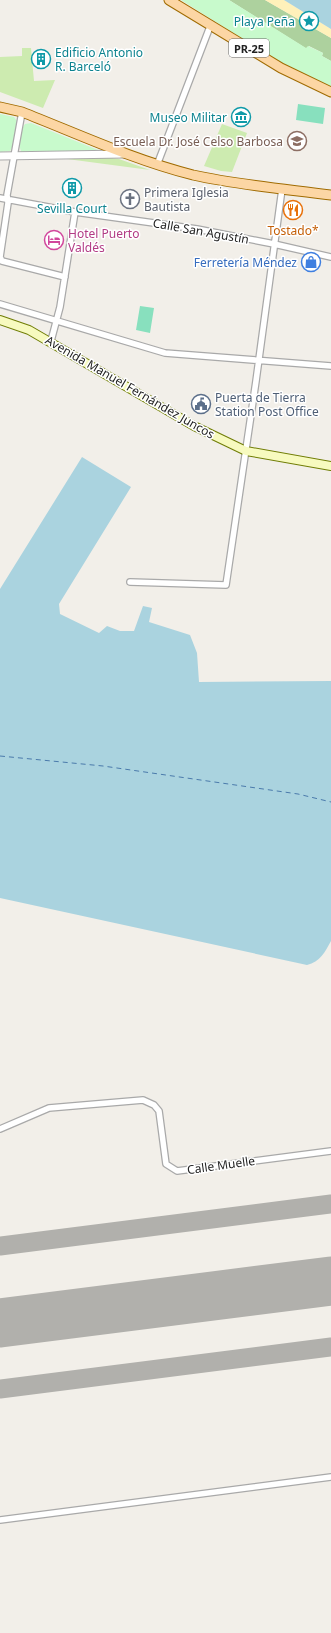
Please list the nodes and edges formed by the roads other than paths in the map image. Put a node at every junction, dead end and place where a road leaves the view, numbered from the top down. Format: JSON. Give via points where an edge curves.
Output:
{"nodes":[{"id":1,"x":169,"y":0,"type":"edge"},
{"id":2,"x":211,"y":24,"type":"junction"},
{"id":3,"x":331,"y":92,"type":"edge"},
{"id":4,"x":0,"y":107,"type":"edge"},
{"id":5,"x":22,"y":112,"type":"junction"},
{"id":6,"x":130,"y":154,"type":"junction"},
{"id":7,"x":0,"y":156,"type":"edge"},
{"id":8,"x":14,"y":156,"type":"junction"},
{"id":9,"x":157,"y":165,"type":"junction"},
{"id":10,"x":282,"y":189,"type":"junction"},
{"id":11,"x":331,"y":195,"type":"edge"},
{"id":12,"x":0,"y":198,"type":"edge"},
{"id":13,"x":8,"y":199,"type":"junction"},
{"id":14,"x":75,"y":212,"type":"junction"},
{"id":15,"x":274,"y":244,"type":"junction"},
{"id":16,"x":331,"y":257,"type":"edge"},
{"id":17,"x":0,"y":258,"type":"edge"},
{"id":18,"x":65,"y":277,"type":"junction"},
{"id":19,"x":0,"y":304,"type":"edge"},
{"id":20,"x":0,"y":320,"type":"edge"},
{"id":21,"x":57,"y":320,"type":"junction"},
{"id":22,"x":51,"y":342,"type":"junction"},
{"id":23,"x":259,"y":360,"type":"junction"},
{"id":24,"x":331,"y":366,"type":"edge"},
{"id":25,"x":246,"y":451,"type":"junction"},
{"id":26,"x":331,"y":466,"type":"edge"},
{"id":27,"x":130,"y":582,"type":"dead end"},
{"id":28,"x":0,"y":1129,"type":"edge"},
{"id":29,"x":331,"y":1151,"type":"edge"},
{"id":30,"x":331,"y":1477,"type":"edge"},
{"id":31,"x":0,"y":1520,"type":"edge"}],
"edges":[{"from":1,"to":2,"type":"main road","number":"PR-25"},
{"from":2,"to":3,"type":"main road","number":"PR-25","via":[[281,68]]},
{"from":2,"to":9,"type":"street"},
{"from":4,"to":5,"type":"main road"},
{"from":5,"to":6,"type":"main road"},
{"from":5,"to":8,"type":"street"},
{"from":6,"to":8,"type":"street"},
{"from":6,"to":9,"type":"main road"},
{"from":7,"to":8,"type":"street"},
{"from":8,"to":13,"type":"street"},
{"from":9,"to":10,"type":"main road","via":[[213,179]]},
{"from":10,"to":11,"type":"main road"},
{"from":10,"to":15,"type":"street"},
{"from":12,"to":13,"type":"street","name":"Calle San Agustín"},
{"from":13,"to":14,"type":"street","name":"Calle San Agustín"},
{"from":13,"to":17,"type":"street"},
{"from":14,"to":15,"type":"street","name":"Calle San Agustín","via":[[197,229]]},
{"from":14,"to":18,"type":"street"},
{"from":15,"to":16,"type":"street","name":"Calle San Agustín"},
{"from":15,"to":23,"type":"street"},
{"from":17,"to":18,"type":"street","via":[[2,261]]},
{"from":18,"to":21,"type":"street"},
{"from":19,"to":21,"type":"street"},
{"from":20,"to":22,"type":"main road","name":"Avenida Manuel Fernández Juncos","via":[[29,330]]},
{"from":21,"to":22,"type":"street"},
{"from":21,"to":23,"type":"street","via":[[165,353]]},
{"from":22,"to":25,"type":"main road","name":"Avenida Manuel Fernández Juncos","via":[[194,426]]},
{"from":23,"to":24,"type":"street"},
{"from":23,"to":25,"type":"street"},
{"from":25,"to":26,"type":"main road","name":"Avenida Manuel Fernández Juncos"},
{"from":25,"to":27,"type":"street","via":[[226,585]]},
{"from":28,"to":29,"type":"street","name":"Calle Muelle","via":[[49,1108],[143,1100],[154,1105],[159,1111],[166,1164],[176,1171]]},
{"from":30,"to":31,"type":"street"}]}
